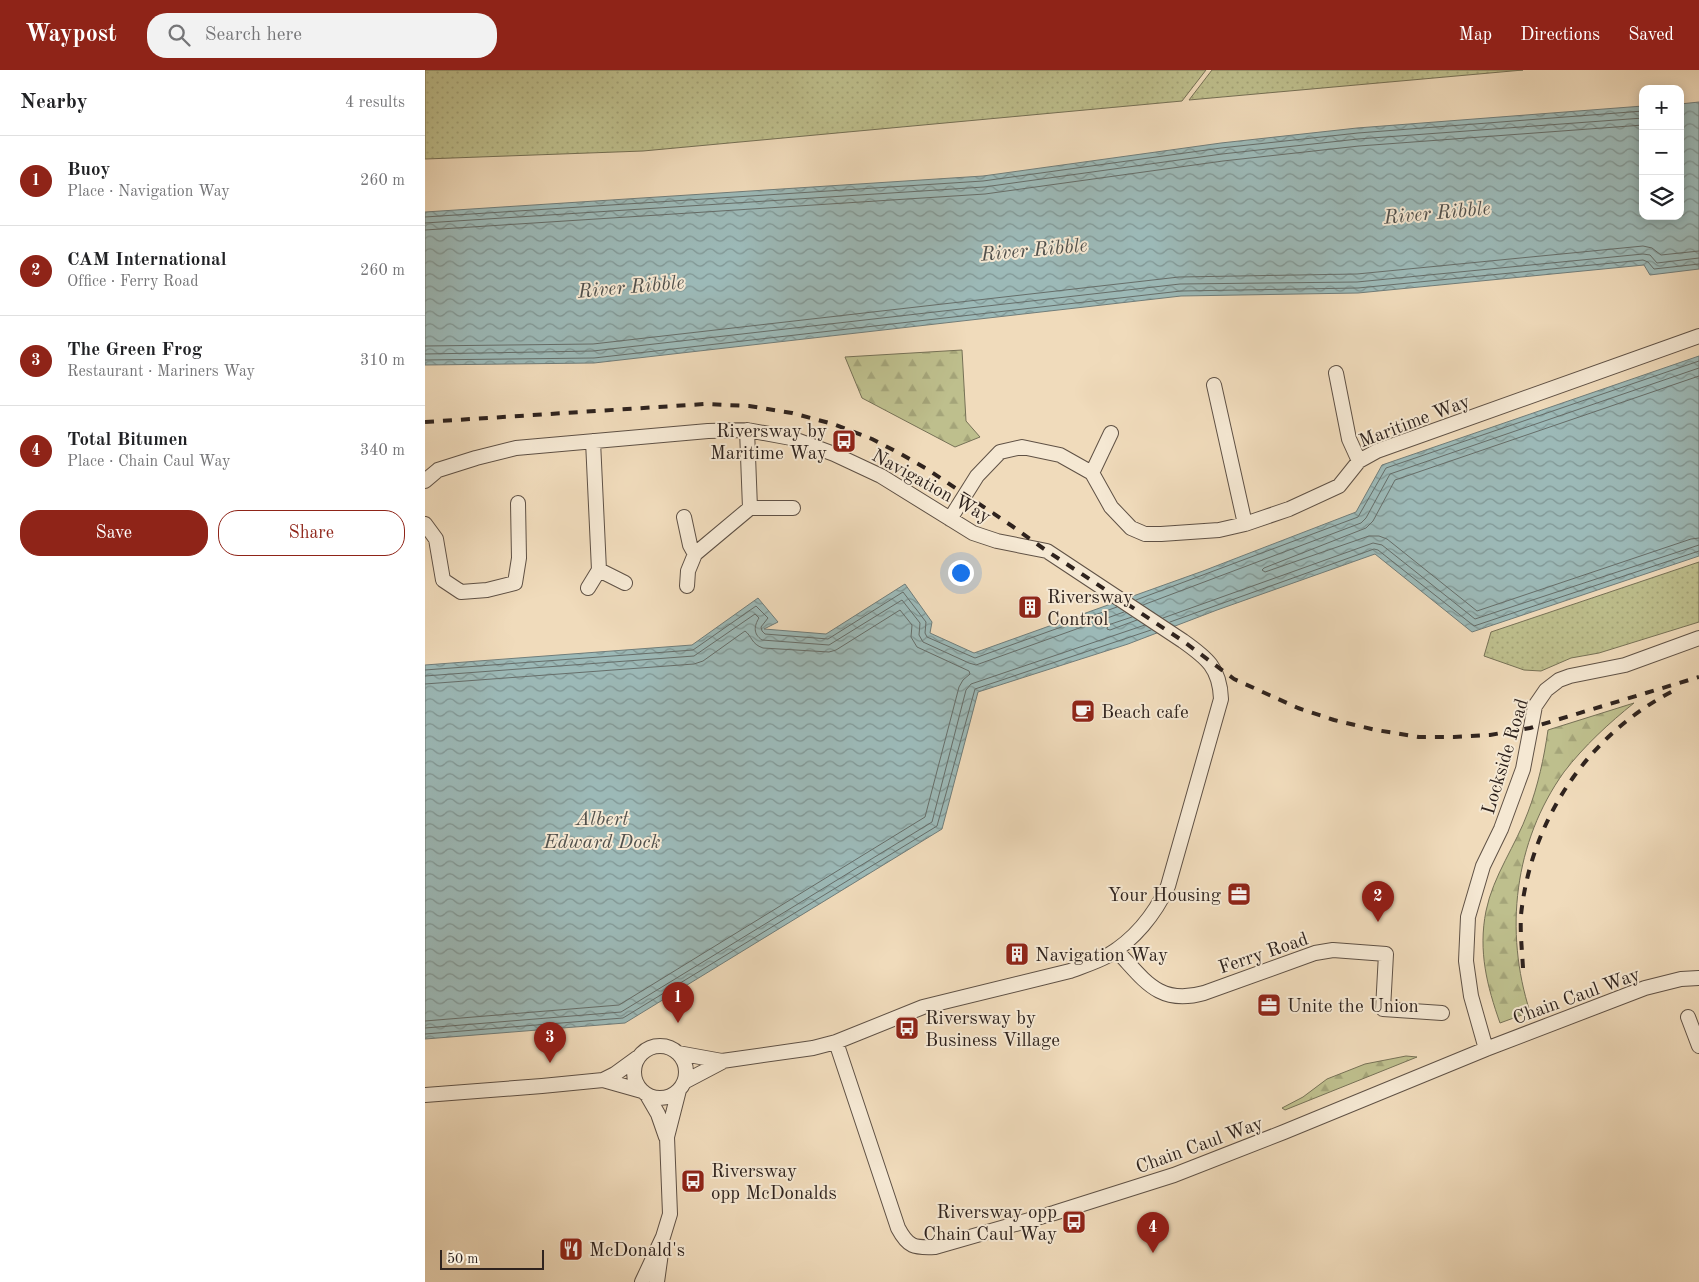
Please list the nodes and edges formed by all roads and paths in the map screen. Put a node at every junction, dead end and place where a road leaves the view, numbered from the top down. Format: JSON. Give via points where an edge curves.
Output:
{"nodes":[{"id":1,"x":1699,"y":336,"type":"edge"},
{"id":2,"x":1336,"y":373,"type":"dead end"},
{"id":3,"x":1214,"y":385,"type":"dead end"},
{"id":4,"x":747,"y":430,"type":"junction"},
{"id":5,"x":1111,"y":433,"type":"dead end"},
{"id":6,"x":593,"y":441,"type":"junction"},
{"id":7,"x":1359,"y":461,"type":"junction"},
{"id":8,"x":1092,"y":473,"type":"junction"},
{"id":9,"x":425,"y":481,"type":"edge"},
{"id":10,"x":518,"y":503,"type":"dead end"},
{"id":11,"x":750,"y":508,"type":"junction"},
{"id":12,"x":793,"y":508,"type":"dead end"},
{"id":13,"x":684,"y":517,"type":"dead end"},
{"id":14,"x":950,"y":519,"type":"junction"},
{"id":15,"x":425,"y":524,"type":"edge"},
{"id":16,"x":1245,"y":524,"type":"junction"},
{"id":17,"x":695,"y":554,"type":"junction"},
{"id":18,"x":599,"y":570,"type":"junction"},
{"id":19,"x":625,"y":583,"type":"dead end"},
{"id":20,"x":687,"y":586,"type":"dead end"},
{"id":21,"x":588,"y":588,"type":"dead end"},
{"id":22,"x":1699,"y":638,"type":"edge"},
{"id":23,"x":1116,"y":950,"type":"junction"},
{"id":24,"x":1699,"y":978,"type":"edge"},
{"id":25,"x":1442,"y":1013,"type":"dead end"},
{"id":26,"x":1688,"y":1017,"type":"dead end"},
{"id":27,"x":836,"y":1042,"type":"junction"},
{"id":28,"x":1699,"y":1046,"type":"edge"},
{"id":29,"x":1485,"y":1049,"type":"junction"},
{"id":30,"x":678,"y":1053,"type":"junction"},
{"id":31,"x":637,"y":1058,"type":"junction"},
{"id":32,"x":722,"y":1062,"type":"junction"},
{"id":33,"x":603,"y":1080,"type":"junction"},
{"id":34,"x":681,"y":1086,"type":"junction"},
{"id":35,"x":644,"y":1093,"type":"junction"},
{"id":36,"x":425,"y":1095,"type":"edge"},
{"id":37,"x":667,"y":1137,"type":"junction"},
{"id":38,"x":663,"y":1237,"type":"junction"},
{"id":39,"x":642,"y":1282,"type":"edge"},
{"id":40,"x":657,"y":1282,"type":"edge"}],
"edges":[{"from":1,"to":7,"type":"street","name":"Maritime Way","via":[[1377,451]]},
{"from":2,"to":7,"type":"street","via":[[1349,439]]},
{"from":3,"to":16,"type":"street"},
{"from":4,"to":6,"type":"street","name":"Navigation Way"},
{"from":4,"to":11,"type":"street"},
{"from":4,"to":14,"type":"street","name":"Navigation Way","via":[[791,438],[834,454],[881,476]]},
{"from":5,"to":8,"type":"street"},
{"from":6,"to":9,"type":"street","name":"Navigation Way","via":[[508,450],[438,470]]},
{"from":6,"to":18,"type":"street"},
{"from":7,"to":16,"type":"street","name":"Maritime Way","via":[[1339,486],[1289,509]]},
{"from":8,"to":14,"type":"street","via":[[1060,455],[1022,447],[1001,452],[977,476]]},
{"from":8,"to":16,"type":"street","name":"Maritime Way","via":[[1111,507],[1131,528],[1145,534],[1189,533]]},
{"from":10,"to":15,"type":"street","via":[[519,558],[515,583],[487,590],[461,592],[443,580],[436,539]]},
{"from":11,"to":12,"type":"street"},
{"from":11,"to":17,"type":"street"},
{"from":13,"to":17,"type":"street"},
{"from":14,"to":23,"type":"street","name":"Navigation Way","via":[[973,533],[997,541],[1047,551],[1183,641],[1211,663],[1221,686],[1221,699],[1167,886],[1149,918]]},
{"from":17,"to":20,"type":"street","via":[[688,571]]},
{"from":18,"to":19,"type":"street"},
{"from":18,"to":21,"type":"street"},
{"from":22,"to":29,"type":"street","name":"Lockside Road","via":[[1625,665],[1559,680],[1546,690],[1535,706],[1523,769],[1501,829],[1483,866],[1468,917],[1466,961]]},
{"from":23,"to":25,"type":"street","name":"Ferry Road","via":[[1153,988],[1182,997],[1204,993],[1315,953],[1333,950],[1386,954],[1383,1009]]},
{"from":23,"to":27,"type":"street","name":"Navigation Way","via":[[1071,971],[923,1007]]},
{"from":24,"to":29,"type":"street","name":"Chain Caul Way","via":[[1645,988]]},
{"from":26,"to":28,"type":"street"},
{"from":27,"to":29,"type":"street","name":"Chain Caul Way","via":[[898,1228],[905,1241],[919,1248],[973,1237],[1173,1175]]},
{"from":27,"to":32,"type":"street","name":"Navigation Way"},
{"from":30,"to":31,"type":"street","via":[[671,1048],[656,1046]]},
{"from":30,"to":32,"type":"street","name":"Navigation Way"},
{"from":30,"to":34,"type":"street","via":[[686,1074]]},
{"from":31,"to":33,"type":"street"},
{"from":31,"to":35,"type":"street","via":[[633,1075]]},
{"from":32,"to":34,"type":"street","name":"Navigation Way"},
{"from":33,"to":35,"type":"street"},
{"from":33,"to":36,"type":"street"},
{"from":34,"to":35,"type":"street","via":[[664,1098]]},
{"from":34,"to":37,"type":"street"},
{"from":35,"to":37,"type":"street","via":[[658,1114]]},
{"from":37,"to":38,"type":"street","via":[[670,1214]]},
{"from":38,"to":39,"type":"street"},
{"from":38,"to":40,"type":"street"}]}
